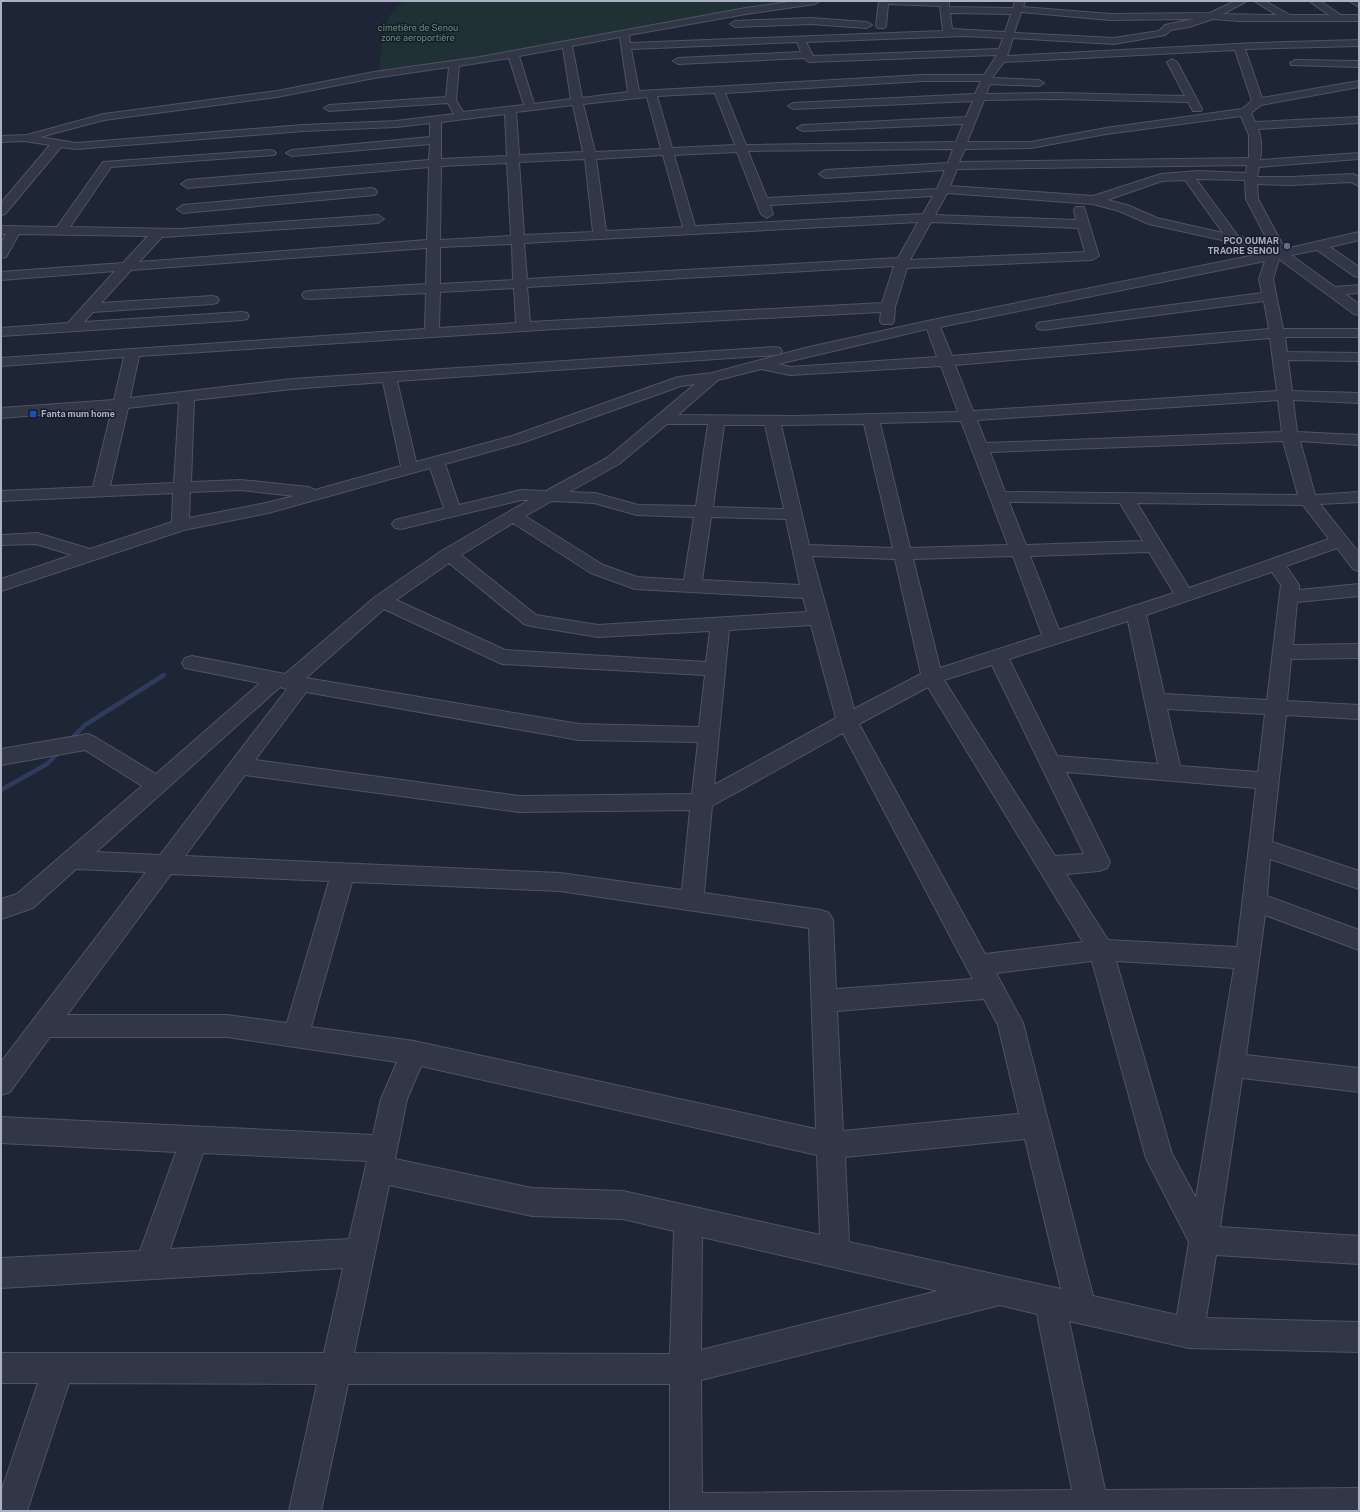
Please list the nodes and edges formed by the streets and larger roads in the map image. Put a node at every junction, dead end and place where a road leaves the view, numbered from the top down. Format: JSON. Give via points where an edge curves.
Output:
{"nodes":[{"id":1,"x":815,"y":1,"type":"edge"},
{"id":2,"x":1052,"y":1,"type":"edge"},
{"id":3,"x":1242,"y":1,"type":"edge"},
{"id":4,"x":1259,"y":1,"type":"edge"},
{"id":5,"x":1318,"y":1,"type":"edge"},
{"id":6,"x":1354,"y":1,"type":"edge"},
{"id":7,"x":1359,"y":4,"type":"edge"},
{"id":8,"x":1107,"y":6,"type":"dead end"},
{"id":9,"x":1162,"y":6,"type":"dead end"},
{"id":10,"x":1017,"y":7,"type":"edge"},
{"id":11,"x":1054,"y":12,"type":"junction"},
{"id":12,"x":946,"y":13,"type":"edge"},
{"id":13,"x":1171,"y":16,"type":"junction"},
{"id":14,"x":1212,"y":16,"type":"junction"},
{"id":15,"x":1110,"y":17,"type":"junction"},
{"id":16,"x":1239,"y":18,"type":"junction"},
{"id":17,"x":1287,"y":18,"type":"junction"},
{"id":18,"x":1322,"y":18,"type":"junction"},
{"id":19,"x":1339,"y":18,"type":"junction"},
{"id":20,"x":1359,"y":18,"type":"edge"},
{"id":21,"x":1057,"y":23,"type":"dead end"},
{"id":22,"x":672,"y":24,"type":"junction"},
{"id":23,"x":724,"y":25,"type":"dead end"},
{"id":24,"x":1181,"y":25,"type":"junction"},
{"id":25,"x":881,"y":26,"type":"junction"},
{"id":26,"x":1300,"y":27,"type":"dead end"},
{"id":27,"x":1203,"y":30,"type":"dead end"},
{"id":28,"x":948,"y":32,"type":"junction"},
{"id":29,"x":624,"y":33,"type":"junction"},
{"id":30,"x":963,"y":33,"type":"junction"},
{"id":31,"x":1007,"y":35,"type":"junction"},
{"id":32,"x":1312,"y":35,"type":"dead end"},
{"id":33,"x":800,"y":39,"type":"junction"},
{"id":34,"x":1114,"y":41,"type":"junction"},
{"id":35,"x":1348,"y":43,"type":"junction"},
{"id":36,"x":1359,"y":43,"type":"edge"},
{"id":37,"x":567,"y":44,"type":"junction"},
{"id":38,"x":675,"y":44,"type":"junction"},
{"id":39,"x":1324,"y":44,"type":"junction"},
{"id":40,"x":1280,"y":45,"type":"junction"},
{"id":41,"x":626,"y":46,"type":"junction"},
{"id":42,"x":1256,"y":46,"type":"junction"},
{"id":43,"x":1239,"y":47,"type":"junction"},
{"id":44,"x":1125,"y":53,"type":"junction"},
{"id":45,"x":513,"y":54,"type":"junction"},
{"id":46,"x":807,"y":55,"type":"junction"},
{"id":47,"x":1002,"y":55,"type":"junction"},
{"id":48,"x":678,"y":61,"type":"junction"},
{"id":49,"x":1172,"y":62,"type":"dead end"},
{"id":50,"x":454,"y":64,"type":"junction"},
{"id":51,"x":1295,"y":64,"type":"junction"},
{"id":52,"x":1359,"y":64,"type":"edge"},
{"id":53,"x":987,"y":80,"type":"junction"},
{"id":54,"x":1050,"y":83,"type":"dead end"},
{"id":55,"x":1359,"y":84,"type":"edge"},
{"id":56,"x":784,"y":86,"type":"junction"},
{"id":57,"x":1169,"y":86,"type":"dead end"},
{"id":58,"x":1185,"y":86,"type":"junction"},
{"id":59,"x":719,"y":90,"type":"junction"},
{"id":60,"x":1316,"y":91,"type":"junction"},
{"id":61,"x":682,"y":92,"type":"junction"},
{"id":62,"x":634,"y":94,"type":"junction"},
{"id":63,"x":651,"y":94,"type":"junction"},
{"id":64,"x":1299,"y":94,"type":"junction"},
{"id":65,"x":980,"y":97,"type":"junction"},
{"id":66,"x":1192,"y":99,"type":"junction"},
{"id":67,"x":451,"y":100,"type":"junction"},
{"id":68,"x":577,"y":101,"type":"junction"},
{"id":69,"x":1258,"y":102,"type":"junction"},
{"id":70,"x":1309,"y":104,"type":"dead end"},
{"id":71,"x":793,"y":106,"type":"junction"},
{"id":72,"x":530,"y":107,"type":"junction"},
{"id":73,"x":329,"y":108,"type":"dead end"},
{"id":74,"x":510,"y":109,"type":"junction"},
{"id":75,"x":1245,"y":112,"type":"junction"},
{"id":76,"x":1319,"y":114,"type":"dead end"},
{"id":77,"x":460,"y":116,"type":"junction"},
{"id":78,"x":1202,"y":118,"type":"junction"},
{"id":79,"x":436,"y":119,"type":"junction"},
{"id":80,"x":971,"y":120,"type":"junction"},
{"id":81,"x":1359,"y":120,"type":"edge"},
{"id":82,"x":1331,"y":122,"type":"junction"},
{"id":83,"x":1251,"y":126,"type":"junction"},
{"id":84,"x":803,"y":128,"type":"junction"},
{"id":85,"x":24,"y":138,"type":"junction"},
{"id":86,"x":2,"y":140,"type":"edge"},
{"id":87,"x":436,"y":140,"type":"junction"},
{"id":88,"x":58,"y":143,"type":"junction"},
{"id":89,"x":962,"y":144,"type":"junction"},
{"id":90,"x":360,"y":147,"type":"junction"},
{"id":91,"x":813,"y":147,"type":"junction"},
{"id":92,"x":742,"y":148,"type":"junction"},
{"id":93,"x":668,"y":152,"type":"junction"},
{"id":94,"x":270,"y":153,"type":"dead end"},
{"id":95,"x":292,"y":153,"type":"dead end"},
{"id":96,"x":590,"y":156,"type":"junction"},
{"id":97,"x":1257,"y":156,"type":"junction"},
{"id":98,"x":1359,"y":156,"type":"edge"},
{"id":99,"x":191,"y":158,"type":"junction"},
{"id":100,"x":513,"y":159,"type":"junction"},
{"id":101,"x":435,"y":163,"type":"junction"},
{"id":102,"x":952,"y":166,"type":"junction"},
{"id":103,"x":365,"y":169,"type":"junction"},
{"id":104,"x":825,"y":174,"type":"junction"},
{"id":105,"x":1188,"y":176,"type":"junction"},
{"id":106,"x":1251,"y":179,"type":"junction"},
{"id":107,"x":1359,"y":182,"type":"edge"},
{"id":108,"x":187,"y":184,"type":"junction"},
{"id":109,"x":942,"y":191,"type":"junction"},
{"id":110,"x":371,"y":192,"type":"junction"},
{"id":111,"x":837,"y":198,"type":"junction"},
{"id":112,"x":1078,"y":199,"type":"junction"},
{"id":113,"x":1094,"y":200,"type":"junction"},
{"id":114,"x":762,"y":202,"type":"junction"},
{"id":115,"x":183,"y":209,"type":"junction"},
{"id":116,"x":1,"y":211,"type":"edge"},
{"id":117,"x":926,"y":218,"type":"junction"},
{"id":118,"x":378,"y":219,"type":"junction"},
{"id":119,"x":1084,"y":224,"type":"junction"},
{"id":120,"x":772,"y":226,"type":"junction"},
{"id":121,"x":1,"y":230,"type":"edge"},
{"id":122,"x":15,"y":230,"type":"junction"},
{"id":123,"x":690,"y":230,"type":"junction"},
{"id":124,"x":61,"y":231,"type":"junction"},
{"id":125,"x":158,"y":233,"type":"junction"},
{"id":126,"x":179,"y":233,"type":"junction"},
{"id":127,"x":600,"y":235,"type":"junction"},
{"id":128,"x":1359,"y":236,"type":"edge"},
{"id":129,"x":1233,"y":239,"type":"junction"},
{"id":130,"x":518,"y":240,"type":"junction"},
{"id":131,"x":432,"y":244,"type":"junction"},
{"id":132,"x":1319,"y":245,"type":"junction"},
{"id":133,"x":384,"y":248,"type":"junction"},
{"id":134,"x":1,"y":254,"type":"edge"},
{"id":135,"x":1278,"y":255,"type":"junction"},
{"id":136,"x":1344,"y":262,"type":"junction"},
{"id":137,"x":1359,"y":262,"type":"edge"},
{"id":138,"x":901,"y":263,"type":"junction"},
{"id":139,"x":128,"y":267,"type":"junction"},
{"id":140,"x":1359,"y":273,"type":"edge"},
{"id":141,"x":1,"y":276,"type":"edge"},
{"id":142,"x":521,"y":282,"type":"junction"},
{"id":143,"x":432,"y":287,"type":"junction"},
{"id":144,"x":1359,"y":289,"type":"edge"},
{"id":145,"x":1332,"y":291,"type":"junction"},
{"id":146,"x":309,"y":295,"type":"dead end"},
{"id":147,"x":1270,"y":296,"type":"junction"},
{"id":148,"x":212,"y":300,"type":"dead end"},
{"id":149,"x":888,"y":307,"type":"junction"},
{"id":150,"x":90,"y":308,"type":"junction"},
{"id":151,"x":1359,"y":311,"type":"edge"},
{"id":152,"x":242,"y":316,"type":"dead end"},
{"id":153,"x":932,"y":324,"type":"junction"},
{"id":154,"x":523,"y":326,"type":"junction"},
{"id":155,"x":1043,"y":326,"type":"dead end"},
{"id":156,"x":72,"y":327,"type":"junction"},
{"id":157,"x":432,"y":332,"type":"junction"},
{"id":158,"x":1277,"y":333,"type":"junction"},
{"id":159,"x":1359,"y":333,"type":"edge"},
{"id":160,"x":2,"y":335,"type":"edge"},
{"id":161,"x":885,"y":335,"type":"junction"},
{"id":162,"x":133,"y":352,"type":"junction"},
{"id":163,"x":805,"y":352,"type":"junction"},
{"id":164,"x":1280,"y":356,"type":"junction"},
{"id":165,"x":1359,"y":357,"type":"edge"},
{"id":166,"x":946,"y":361,"type":"junction"},
{"id":167,"x":1,"y":362,"type":"edge"},
{"id":168,"x":760,"y":364,"type":"junction"},
{"id":169,"x":389,"y":377,"type":"junction"},
{"id":170,"x":713,"y":377,"type":"junction"},
{"id":171,"x":1284,"y":395,"type":"junction"},
{"id":172,"x":187,"y":396,"type":"junction"},
{"id":173,"x":1359,"y":398,"type":"edge"},
{"id":174,"x":121,"y":404,"type":"junction"},
{"id":175,"x":1,"y":413,"type":"edge"},
{"id":176,"x":968,"y":416,"type":"junction"},
{"id":177,"x":663,"y":419,"type":"junction"},
{"id":178,"x":871,"y":419,"type":"junction"},
{"id":179,"x":717,"y":420,"type":"junction"},
{"id":180,"x":772,"y":420,"type":"junction"},
{"id":181,"x":1290,"y":436,"type":"junction"},
{"id":182,"x":1359,"y":440,"type":"edge"},
{"id":183,"x":980,"y":448,"type":"junction"},
{"id":184,"x":436,"y":462,"type":"junction"},
{"id":185,"x":410,"y":470,"type":"junction"},
{"id":186,"x":182,"y":488,"type":"junction"},
{"id":187,"x":100,"y":492,"type":"junction"},
{"id":188,"x":320,"y":494,"type":"junction"},
{"id":189,"x":1,"y":496,"type":"edge"},
{"id":190,"x":549,"y":496,"type":"junction"},
{"id":191,"x":998,"y":497,"type":"junction"},
{"id":192,"x":1359,"y":497,"type":"edge"},
{"id":193,"x":1126,"y":498,"type":"junction"},
{"id":194,"x":1308,"y":500,"type":"junction"},
{"id":195,"x":453,"y":512,"type":"junction"},
{"id":196,"x":703,"y":512,"type":"junction"},
{"id":197,"x":794,"y":514,"type":"junction"},
{"id":198,"x":514,"y":516,"type":"junction"},
{"id":199,"x":401,"y":524,"type":"dead end"},
{"id":200,"x":180,"y":525,"type":"junction"},
{"id":201,"x":1,"y":540,"type":"edge"},
{"id":202,"x":1340,"y":541,"type":"junction"},
{"id":203,"x":1154,"y":546,"type":"junction"},
{"id":204,"x":802,"y":550,"type":"junction"},
{"id":205,"x":1019,"y":550,"type":"junction"},
{"id":206,"x":449,"y":554,"type":"junction"},
{"id":207,"x":903,"y":554,"type":"junction"},
{"id":208,"x":90,"y":555,"type":"junction"},
{"id":209,"x":1275,"y":563,"type":"junction"},
{"id":210,"x":1359,"y":565,"type":"edge"},
{"id":211,"x":1,"y":585,"type":"edge"},
{"id":212,"x":692,"y":587,"type":"junction"},
{"id":213,"x":1359,"y":590,"type":"edge"},
{"id":214,"x":811,"y":592,"type":"junction"},
{"id":215,"x":1185,"y":596,"type":"junction"},
{"id":216,"x":1288,"y":597,"type":"junction"},
{"id":217,"x":382,"y":602,"type":"junction"},
{"id":218,"x":1136,"y":612,"type":"junction"},
{"id":219,"x":818,"y":618,"type":"junction"},
{"id":220,"x":720,"y":624,"type":"junction"},
{"id":221,"x":1053,"y":638,"type":"junction"},
{"id":222,"x":1359,"y":651,"type":"edge"},
{"id":223,"x":1282,"y":652,"type":"junction"},
{"id":224,"x":998,"y":656,"type":"junction"},
{"id":225,"x":192,"y":663,"type":"dead end"},
{"id":226,"x":716,"y":669,"type":"junction"},
{"id":227,"x":932,"y":677,"type":"junction"},
{"id":228,"x":288,"y":682,"type":"junction"},
{"id":229,"x":1155,"y":701,"type":"junction"},
{"id":230,"x":1276,"y":708,"type":"junction"},
{"id":231,"x":1359,"y":712,"type":"edge"},
{"id":232,"x":847,"y":721,"type":"junction"},
{"id":233,"x":709,"y":735,"type":"junction"},
{"id":234,"x":1,"y":756,"type":"edge"},
{"id":235,"x":1051,"y":763,"type":"junction"},
{"id":236,"x":240,"y":766,"type":"junction"},
{"id":237,"x":1171,"y":773,"type":"junction"},
{"id":238,"x":1268,"y":781,"type":"junction"},
{"id":239,"x":157,"y":785,"type":"junction"},
{"id":240,"x":702,"y":802,"type":"junction"},
{"id":241,"x":1260,"y":847,"type":"junction"},
{"id":242,"x":72,"y":860,"type":"junction"},
{"id":243,"x":166,"y":864,"type":"junction"},
{"id":244,"x":1049,"y":866,"type":"junction"},
{"id":245,"x":343,"y":872,"type":"junction"},
{"id":246,"x":1359,"y":880,"type":"edge"},
{"id":247,"x":692,"y":901,"type":"junction"},
{"id":248,"x":1254,"y":901,"type":"junction"},
{"id":249,"x":1,"y":909,"type":"edge"},
{"id":250,"x":1359,"y":940,"type":"edge"},
{"id":251,"x":1101,"y":950,"type":"junction"},
{"id":252,"x":1248,"y":958,"type":"junction"},
{"id":253,"x":978,"y":965,"type":"junction"},
{"id":254,"x":991,"y":988,"type":"junction"},
{"id":255,"x":825,"y":1001,"type":"junction"},
{"id":256,"x":44,"y":1026,"type":"junction"},
{"id":257,"x":296,"y":1036,"type":"junction"},
{"id":258,"x":414,"y":1053,"type":"junction"},
{"id":259,"x":1231,"y":1065,"type":"junction"},
{"id":260,"x":1359,"y":1080,"type":"edge"},
{"id":261,"x":1,"y":1083,"type":"edge"},
{"id":262,"x":1035,"y":1126,"type":"junction"},
{"id":263,"x":1,"y":1130,"type":"edge"},
{"id":264,"x":194,"y":1139,"type":"junction"},
{"id":265,"x":831,"y":1145,"type":"junction"},
{"id":266,"x":381,"y":1159,"type":"junction"},
{"id":267,"x":688,"y":1220,"type":"junction"},
{"id":268,"x":1203,"y":1240,"type":"junction"},
{"id":269,"x":1359,"y":1250,"type":"edge"},
{"id":270,"x":361,"y":1253,"type":"junction"},
{"id":271,"x":835,"y":1253,"type":"junction"},
{"id":272,"x":150,"y":1264,"type":"junction"},
{"id":273,"x":1,"y":1272,"type":"edge"},
{"id":274,"x":1000,"y":1290,"type":"junction"},
{"id":275,"x":1050,"y":1302,"type":"junction"},
{"id":276,"x":1081,"y":1309,"type":"junction"},
{"id":277,"x":1188,"y":1333,"type":"junction"},
{"id":278,"x":1359,"y":1337,"type":"edge"},
{"id":279,"x":1,"y":1368,"type":"edge"},
{"id":280,"x":59,"y":1368,"type":"junction"},
{"id":281,"x":336,"y":1369,"type":"junction"},
{"id":282,"x":685,"y":1369,"type":"junction"},
{"id":283,"x":1359,"y":1504,"type":"edge"},
{"id":284,"x":1093,"y":1508,"type":"edge"},
{"id":285,"x":686,"y":1510,"type":"edge"},
{"id":286,"x":11,"y":1511,"type":"edge"},
{"id":287,"x":305,"y":1511,"type":"edge"}],
"edges":[{"from":1,"to":22,"type":"street"},
{"from":2,"to":11,"type":"street"},
{"from":3,"to":14,"type":"street"},
{"from":4,"to":17,"type":"street"},
{"from":5,"to":19,"type":"street"},
{"from":6,"to":7,"type":"street"},
{"from":8,"to":15,"type":"street"},
{"from":9,"to":13,"type":"street"},
{"from":10,"to":11,"type":"street"},
{"from":10,"to":12,"type":"street"},
{"from":10,"to":31,"type":"street","via":[[1008,24]]},
{"from":11,"to":15,"type":"street"},
{"from":11,"to":21,"type":"street"},
{"from":12,"to":25,"type":"street","via":[[884,1],[887,14]]},
{"from":12,"to":28,"type":"street"},
{"from":13,"to":14,"type":"street"},
{"from":13,"to":15,"type":"street"},
{"from":14,"to":16,"type":"street"},
{"from":14,"to":24,"type":"street"},
{"from":16,"to":17,"type":"street"},
{"from":16,"to":42,"type":"street"},
{"from":17,"to":18,"type":"street"},
{"from":17,"to":26,"type":"street"},
{"from":18,"to":19,"type":"street"},
{"from":18,"to":35,"type":"street"},
{"from":19,"to":20,"type":"street"},
{"from":22,"to":29,"type":"street"},
{"from":22,"to":38,"type":"street"},
{"from":23,"to":25,"type":"street","via":[[810,21]]},
{"from":24,"to":27,"type":"street","via":[[1188,30]]},
{"from":24,"to":34,"type":"street","via":[[1168,27],[1162,33]]},
{"from":25,"to":28,"type":"street"},
{"from":28,"to":30,"type":"street"},
{"from":29,"to":37,"type":"street"},
{"from":29,"to":41,"type":"street"},
{"from":30,"to":31,"type":"street"},
{"from":30,"to":33,"type":"street"},
{"from":31,"to":34,"type":"street"},
{"from":31,"to":47,"type":"street"},
{"from":32,"to":39,"type":"street"},
{"from":33,"to":38,"type":"street"},
{"from":33,"to":46,"type":"street"},
{"from":34,"to":44,"type":"street"},
{"from":35,"to":36,"type":"street"},
{"from":35,"to":39,"type":"street"},
{"from":37,"to":45,"type":"street"},
{"from":37,"to":68,"type":"street"},
{"from":38,"to":41,"type":"street"},
{"from":38,"to":48,"type":"street"},
{"from":39,"to":40,"type":"street"},
{"from":40,"to":42,"type":"street"},
{"from":40,"to":51,"type":"street"},
{"from":41,"to":62,"type":"street"},
{"from":42,"to":43,"type":"street"},
{"from":43,"to":44,"type":"street"},
{"from":43,"to":69,"type":"street","via":[[1240,61]]},
{"from":44,"to":47,"type":"street"},
{"from":45,"to":50,"type":"street"},
{"from":45,"to":72,"type":"street"},
{"from":46,"to":47,"type":"street","via":[[809,60]]},
{"from":46,"to":48,"type":"street"},
{"from":47,"to":53,"type":"street"},
{"from":48,"to":61,"type":"street"},
{"from":49,"to":58,"type":"street"},
{"from":50,"to":67,"type":"street"},
{"from":50,"to":85,"type":"street","via":[[374,75],[277,94],[104,117]]},
{"from":51,"to":52,"type":"street"},
{"from":51,"to":60,"type":"street"},
{"from":53,"to":54,"type":"street"},
{"from":53,"to":56,"type":"street","via":[[923,78]]},
{"from":53,"to":65,"type":"street"},
{"from":55,"to":60,"type":"street"},
{"from":56,"to":59,"type":"street"},
{"from":56,"to":71,"type":"street"},
{"from":57,"to":58,"type":"street"},
{"from":58,"to":66,"type":"street"},
{"from":59,"to":61,"type":"street"},
{"from":59,"to":92,"type":"street"},
{"from":60,"to":64,"type":"street"},
{"from":61,"to":63,"type":"street"},
{"from":62,"to":63,"type":"street"},
{"from":62,"to":68,"type":"street"},
{"from":63,"to":93,"type":"street"},
{"from":64,"to":69,"type":"street"},
{"from":64,"to":70,"type":"street"},
{"from":65,"to":66,"type":"street"},
{"from":65,"to":71,"type":"street"},
{"from":65,"to":80,"type":"street"},
{"from":66,"to":78,"type":"street"},
{"from":67,"to":73,"type":"street"},
{"from":67,"to":77,"type":"street"},
{"from":68,"to":72,"type":"street"},
{"from":68,"to":96,"type":"street"},
{"from":69,"to":75,"type":"street"},
{"from":71,"to":84,"type":"street"},
{"from":72,"to":74,"type":"street"},
{"from":74,"to":77,"type":"street"},
{"from":74,"to":100,"type":"street"},
{"from":75,"to":78,"type":"street"},
{"from":75,"to":83,"type":"street"},
{"from":76,"to":82,"type":"street"},
{"from":77,"to":79,"type":"street"},
{"from":78,"to":89,"type":"street","via":[[1106,131],[1031,145]]},
{"from":79,"to":87,"type":"street"},
{"from":79,"to":88,"type":"street","via":[[76,146]]},
{"from":80,"to":84,"type":"street"},
{"from":80,"to":89,"type":"street"},
{"from":81,"to":82,"type":"street"},
{"from":82,"to":83,"type":"street"},
{"from":83,"to":97,"type":"street","via":[[1255,135]]},
{"from":84,"to":91,"type":"street"},
{"from":85,"to":86,"type":"street"},
{"from":85,"to":88,"type":"street"},
{"from":87,"to":90,"type":"street"},
{"from":87,"to":101,"type":"street"},
{"from":88,"to":116,"type":"street"},
{"from":89,"to":91,"type":"street"},
{"from":89,"to":102,"type":"street"},
{"from":90,"to":95,"type":"street"},
{"from":90,"to":103,"type":"street"},
{"from":91,"to":92,"type":"street"},
{"from":91,"to":104,"type":"street"},
{"from":92,"to":93,"type":"street"},
{"from":92,"to":114,"type":"street"},
{"from":93,"to":96,"type":"street"},
{"from":93,"to":123,"type":"street"},
{"from":94,"to":99,"type":"street"},
{"from":96,"to":100,"type":"street"},
{"from":96,"to":127,"type":"street"},
{"from":97,"to":98,"type":"street"},
{"from":97,"to":102,"type":"street"},
{"from":97,"to":106,"type":"street"},
{"from":99,"to":108,"type":"street"},
{"from":99,"to":124,"type":"street","via":[[107,164]]},
{"from":100,"to":101,"type":"street"},
{"from":100,"to":130,"type":"street"},
{"from":101,"to":103,"type":"street"},
{"from":101,"to":131,"type":"street"},
{"from":102,"to":104,"type":"street"},
{"from":102,"to":109,"type":"street"},
{"from":103,"to":108,"type":"street"},
{"from":103,"to":110,"type":"street"},
{"from":104,"to":111,"type":"street"},
{"from":105,"to":106,"type":"street"},
{"from":105,"to":113,"type":"street","via":[[1161,178]]},
{"from":105,"to":129,"type":"street"},
{"from":106,"to":107,"type":"street","via":[[1291,181],[1353,178]]},
{"from":106,"to":135,"type":"street","via":[[1252,199]]},
{"from":108,"to":115,"type":"street"},
{"from":109,"to":111,"type":"street"},
{"from":109,"to":112,"type":"street"},
{"from":109,"to":117,"type":"street"},
{"from":110,"to":115,"type":"street"},
{"from":110,"to":118,"type":"street"},
{"from":111,"to":114,"type":"street"},
{"from":112,"to":113,"type":"street"},
{"from":112,"to":119,"type":"street"},
{"from":113,"to":129,"type":"street","via":[[1123,208],[1152,221]]},
{"from":114,"to":120,"type":"street"},
{"from":115,"to":126,"type":"street"},
{"from":117,"to":119,"type":"street"},
{"from":117,"to":120,"type":"street"},
{"from":117,"to":138,"type":"street"},
{"from":118,"to":126,"type":"street"},
{"from":118,"to":133,"type":"street"},
{"from":119,"to":138,"type":"street","via":[[1092,256]]},
{"from":120,"to":123,"type":"street"},
{"from":121,"to":122,"type":"street"},
{"from":122,"to":124,"type":"street"},
{"from":122,"to":134,"type":"street"},
{"from":123,"to":127,"type":"street"},
{"from":124,"to":125,"type":"street"},
{"from":125,"to":126,"type":"street"},
{"from":125,"to":139,"type":"street"},
{"from":127,"to":130,"type":"street"},
{"from":128,"to":132,"type":"street"},
{"from":129,"to":135,"type":"street"},
{"from":130,"to":131,"type":"street"},
{"from":130,"to":142,"type":"street"},
{"from":131,"to":133,"type":"street"},
{"from":131,"to":143,"type":"street"},
{"from":132,"to":135,"type":"street"},
{"from":132,"to":136,"type":"street"},
{"from":133,"to":139,"type":"street"},
{"from":135,"to":145,"type":"street"},
{"from":135,"to":147,"type":"street","via":[[1266,279]]},
{"from":135,"to":153,"type":"street"},
{"from":136,"to":137,"type":"street"},
{"from":136,"to":140,"type":"street"},
{"from":138,"to":142,"type":"street"},
{"from":138,"to":149,"type":"street"},
{"from":139,"to":141,"type":"street"},
{"from":139,"to":150,"type":"street"},
{"from":142,"to":143,"type":"street"},
{"from":142,"to":154,"type":"street"},
{"from":143,"to":146,"type":"street"},
{"from":143,"to":157,"type":"street"},
{"from":144,"to":145,"type":"street"},
{"from":145,"to":151,"type":"street"},
{"from":147,"to":155,"type":"street"},
{"from":147,"to":158,"type":"street"},
{"from":148,"to":150,"type":"street"},
{"from":149,"to":154,"type":"street"},
{"from":149,"to":161,"type":"street"},
{"from":150,"to":156,"type":"street"},
{"from":152,"to":156,"type":"street"},
{"from":153,"to":161,"type":"street"},
{"from":153,"to":166,"type":"street"},
{"from":154,"to":157,"type":"street"},
{"from":156,"to":160,"type":"street"},
{"from":157,"to":162,"type":"street"},
{"from":158,"to":159,"type":"street"},
{"from":158,"to":164,"type":"street"},
{"from":158,"to":166,"type":"street"},
{"from":161,"to":163,"type":"street"},
{"from":162,"to":167,"type":"street"},
{"from":162,"to":174,"type":"street"},
{"from":163,"to":168,"type":"street"},
{"from":163,"to":169,"type":"street","via":[[791,350]]},
{"from":164,"to":165,"type":"street"},
{"from":164,"to":171,"type":"street"},
{"from":166,"to":168,"type":"street","via":[[790,370]]},
{"from":166,"to":176,"type":"street"},
{"from":168,"to":170,"type":"street"},
{"from":169,"to":172,"type":"street","via":[[292,384]]},
{"from":169,"to":185,"type":"street"},
{"from":170,"to":177,"type":"street"},
{"from":170,"to":184,"type":"street","via":[[678,382],[518,439]]},
{"from":171,"to":173,"type":"street"},
{"from":171,"to":176,"type":"street"},
{"from":171,"to":181,"type":"street"},
{"from":172,"to":174,"type":"street"},
{"from":172,"to":186,"type":"street"},
{"from":174,"to":175,"type":"street"},
{"from":174,"to":187,"type":"street"},
{"from":176,"to":178,"type":"street"},
{"from":176,"to":183,"type":"street"},
{"from":177,"to":179,"type":"street"},
{"from":177,"to":190,"type":"street","via":[[613,461]]},
{"from":178,"to":180,"type":"street"},
{"from":178,"to":207,"type":"street"},
{"from":179,"to":180,"type":"street"},
{"from":179,"to":196,"type":"street"},
{"from":180,"to":197,"type":"street"},
{"from":181,"to":182,"type":"street"},
{"from":181,"to":183,"type":"street"},
{"from":181,"to":194,"type":"street"},
{"from":183,"to":191,"type":"street"},
{"from":184,"to":185,"type":"street"},
{"from":184,"to":195,"type":"street"},
{"from":185,"to":188,"type":"street"},
{"from":186,"to":187,"type":"street"},
{"from":186,"to":188,"type":"street","via":[[241,485]]},
{"from":186,"to":200,"type":"street"},
{"from":187,"to":189,"type":"street"},
{"from":188,"to":200,"type":"street","via":[[268,508]]},
{"from":190,"to":195,"type":"street","via":[[521,495]]},
{"from":190,"to":196,"type":"street","via":[[595,498],[637,510]]},
{"from":190,"to":198,"type":"street"},
{"from":191,"to":193,"type":"street"},
{"from":191,"to":205,"type":"street"},
{"from":192,"to":194,"type":"street"},
{"from":193,"to":194,"type":"street"},
{"from":193,"to":203,"type":"street"},
{"from":194,"to":202,"type":"street"},
{"from":195,"to":199,"type":"street"},
{"from":196,"to":197,"type":"street"},
{"from":196,"to":212,"type":"street"},
{"from":197,"to":204,"type":"street"},
{"from":198,"to":206,"type":"street"},
{"from":198,"to":212,"type":"street","via":[[604,571],[635,583]]},
{"from":200,"to":208,"type":"street"},
{"from":201,"to":208,"type":"street","via":[[37,538]]},
{"from":202,"to":209,"type":"street"},
{"from":202,"to":210,"type":"street"},
{"from":203,"to":205,"type":"street"},
{"from":203,"to":215,"type":"street"},
{"from":204,"to":207,"type":"street"},
{"from":204,"to":214,"type":"street"},
{"from":205,"to":207,"type":"street"},
{"from":205,"to":221,"type":"street"},
{"from":206,"to":217,"type":"street"},
{"from":206,"to":220,"type":"street","via":[[531,620],[598,631]]},
{"from":207,"to":227,"type":"street"},
{"from":208,"to":211,"type":"street"},
{"from":209,"to":215,"type":"street"},
{"from":209,"to":216,"type":"street","via":[[1290,585]]},
{"from":212,"to":214,"type":"street"},
{"from":213,"to":216,"type":"street"},
{"from":214,"to":219,"type":"street"},
{"from":215,"to":218,"type":"street"},
{"from":216,"to":223,"type":"street"},
{"from":217,"to":226,"type":"street","via":[[502,657]]},
{"from":217,"to":228,"type":"street"},
{"from":218,"to":221,"type":"street"},
{"from":218,"to":229,"type":"street"},
{"from":219,"to":220,"type":"street"},
{"from":219,"to":232,"type":"street"},
{"from":220,"to":226,"type":"street"},
{"from":221,"to":224,"type":"street"},
{"from":222,"to":223,"type":"street"},
{"from":223,"to":230,"type":"street"},
{"from":224,"to":227,"type":"street"},
{"from":224,"to":235,"type":"street"},
{"from":225,"to":228,"type":"street"},
{"from":226,"to":233,"type":"street"},
{"from":227,"to":232,"type":"street"},
{"from":227,"to":244,"type":"street"},
{"from":228,"to":233,"type":"street","via":[[579,732]]},
{"from":228,"to":236,"type":"street"},
{"from":228,"to":239,"type":"street"},
{"from":229,"to":230,"type":"street"},
{"from":229,"to":237,"type":"street"},
{"from":230,"to":231,"type":"street"},
{"from":230,"to":238,"type":"street"},
{"from":232,"to":240,"type":"street"},
{"from":232,"to":253,"type":"street"},
{"from":233,"to":240,"type":"street"},
{"from":234,"to":239,"type":"street","via":[[88,742]]},
{"from":235,"to":237,"type":"street"},
{"from":235,"to":244,"type":"street","via":[[1099,862]]},
{"from":236,"to":240,"type":"street","via":[[519,804]]},
{"from":236,"to":243,"type":"street"},
{"from":237,"to":238,"type":"street"},
{"from":238,"to":241,"type":"street"},
{"from":239,"to":242,"type":"street"},
{"from":240,"to":247,"type":"street"},
{"from":241,"to":246,"type":"street"},
{"from":241,"to":248,"type":"street"},
{"from":242,"to":243,"type":"street"},
{"from":242,"to":249,"type":"street","via":[[25,901]]},
{"from":243,"to":245,"type":"street"},
{"from":243,"to":256,"type":"street"},
{"from":244,"to":251,"type":"street"},
{"from":245,"to":247,"type":"street","via":[[560,882]]},
{"from":245,"to":257,"type":"street"},
{"from":247,"to":255,"type":"street","via":[[821,920]]},
{"from":248,"to":250,"type":"street"},
{"from":248,"to":252,"type":"street"},
{"from":251,"to":252,"type":"street"},
{"from":251,"to":253,"type":"street"},
{"from":251,"to":268,"type":"street","via":[[1160,1158]]},
{"from":252,"to":259,"type":"street"},
{"from":253,"to":254,"type":"street"},
{"from":254,"to":255,"type":"street"},
{"from":254,"to":262,"type":"street","via":[[1010,1023]]},
{"from":255,"to":265,"type":"street"},
{"from":256,"to":257,"type":"street","via":[[227,1026]]},
{"from":256,"to":261,"type":"street"},
{"from":257,"to":258,"type":"street"},
{"from":258,"to":265,"type":"street"},
{"from":258,"to":266,"type":"street","via":[[394,1099]]},
{"from":259,"to":260,"type":"street"},
{"from":259,"to":268,"type":"street"},
{"from":262,"to":265,"type":"street"},
{"from":262,"to":276,"type":"street"},
{"from":263,"to":264,"type":"street"},
{"from":264,"to":266,"type":"street"},
{"from":264,"to":272,"type":"street"},
{"from":265,"to":271,"type":"street"},
{"from":266,"to":267,"type":"street","via":[[532,1202],[623,1205]]},
{"from":266,"to":270,"type":"street"},
{"from":267,"to":271,"type":"street"},
{"from":267,"to":282,"type":"street"},
{"from":268,"to":269,"type":"street"},
{"from":268,"to":277,"type":"street"},
{"from":270,"to":272,"type":"street"},
{"from":270,"to":281,"type":"street"},
{"from":271,"to":274,"type":"street"},
{"from":272,"to":273,"type":"street"},
{"from":274,"to":275,"type":"street"},
{"from":274,"to":282,"type":"street"},
{"from":275,"to":276,"type":"street"},
{"from":275,"to":284,"type":"street"},
{"from":276,"to":277,"type":"street"},
{"from":277,"to":278,"type":"street"},
{"from":279,"to":280,"type":"street"},
{"from":280,"to":281,"type":"street"},
{"from":280,"to":286,"type":"street"},
{"from":281,"to":282,"type":"street"},
{"from":281,"to":287,"type":"street"},
{"from":282,"to":285,"type":"street"},
{"from":283,"to":284,"type":"street"},
{"from":284,"to":285,"type":"street"}]}
